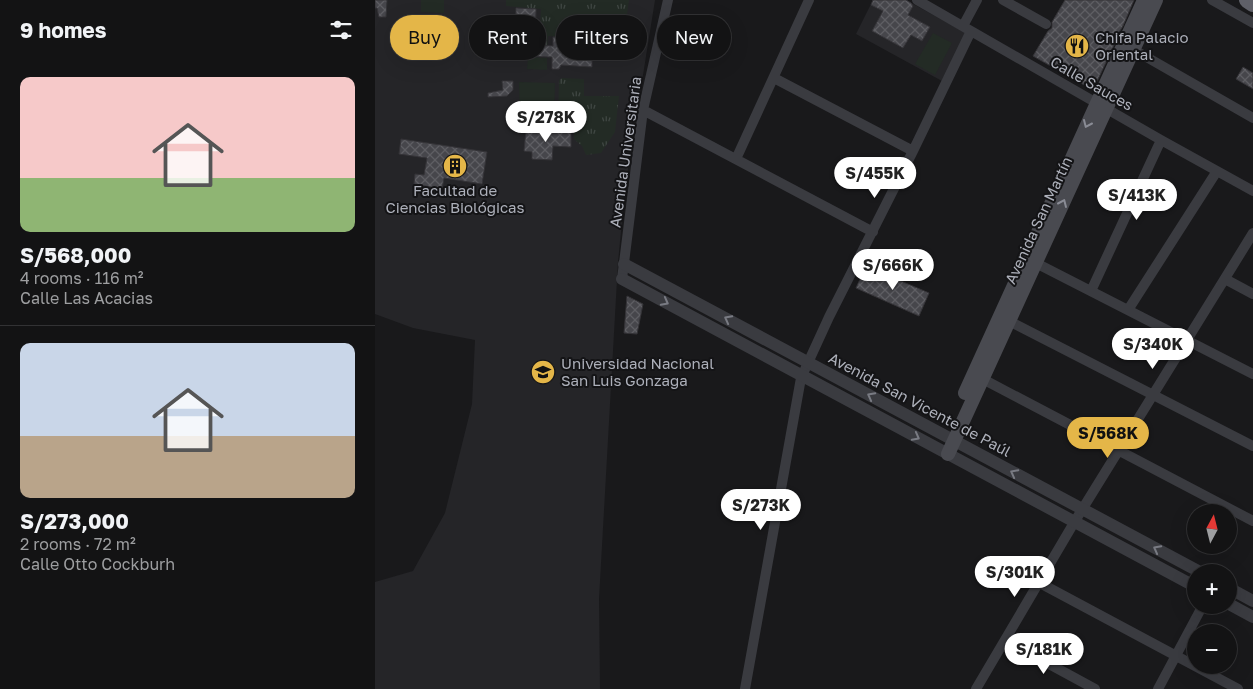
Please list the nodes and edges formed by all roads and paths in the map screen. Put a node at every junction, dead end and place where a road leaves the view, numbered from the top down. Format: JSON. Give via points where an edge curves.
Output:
{"nodes":[{"id":1,"x":668,"y":0,"type":"edge"},
{"id":2,"x":809,"y":0,"type":"edge"},
{"id":3,"x":917,"y":0,"type":"edge"},
{"id":4,"x":977,"y":0,"type":"edge"},
{"id":5,"x":1003,"y":0,"type":"edge"},
{"id":6,"x":1144,"y":0,"type":"edge"},
{"id":7,"x":1156,"y":0,"type":"edge"},
{"id":8,"x":1212,"y":0,"type":"edge"},
{"id":9,"x":1247,"y":0,"type":"edge"},
{"id":10,"x":1253,"y":4,"type":"edge"},
{"id":11,"x":1253,"y":23,"type":"edge"},
{"id":12,"x":1046,"y":24,"type":"dead end"},
{"id":13,"x":967,"y":28,"type":"junction"},
{"id":14,"x":1129,"y":47,"type":"junction"},
{"id":15,"x":774,"y":78,"type":"junction"},
{"id":16,"x":1102,"y":106,"type":"junction"},
{"id":17,"x":643,"y":110,"type":"junction"},
{"id":18,"x":1253,"y":118,"type":"edge"},
{"id":19,"x":1161,"y":140,"type":"junction"},
{"id":20,"x":913,"y":151,"type":"junction"},
{"id":21,"x":736,"y":159,"type":"junction"},
{"id":22,"x":1217,"y":171,"type":"junction"},
{"id":23,"x":1253,"y":191,"type":"edge"},
{"id":24,"x":873,"y":232,"type":"junction"},
{"id":25,"x":1253,"y":233,"type":"edge"},
{"id":26,"x":1031,"y":260,"type":"junction"},
{"id":27,"x":624,"y":264,"type":"junction"},
{"id":28,"x":622,"y":279,"type":"joint"},
{"id":29,"x":1225,"y":279,"type":"junction"},
{"id":30,"x":1091,"y":291,"type":"junction"},
{"id":31,"x":1253,"y":294,"type":"edge"},
{"id":32,"x":1128,"y":310,"type":"junction"},
{"id":33,"x":1005,"y":319,"type":"junction"},
{"id":34,"x":1187,"y":340,"type":"junction"},
{"id":35,"x":1253,"y":374,"type":"edge"},
{"id":36,"x":978,"y":377,"type":"junction"},
{"id":37,"x":1153,"y":395,"type":"junction"},
{"id":38,"x":950,"y":438,"type":"junction"},
{"id":39,"x":1253,"y":446,"type":"edge"},
{"id":40,"x":1118,"y":450,"type":"junction"},
{"id":41,"x":944,"y":452,"type":"junction"},
{"id":42,"x":1082,"y":509,"type":"junction"},
{"id":43,"x":1253,"y":521,"type":"edge"},
{"id":44,"x":1187,"y":565,"type":"edge"},
{"id":45,"x":1039,"y":582,"type":"junction"},
{"id":46,"x":1187,"y":582,"type":"edge"},
{"id":47,"x":1237,"y":592,"type":"edge"},
{"id":48,"x":1253,"y":601,"type":"edge"},
{"id":49,"x":1237,"y":608,"type":"edge"},
{"id":50,"x":1198,"y":614,"type":"edge"},
{"id":51,"x":1253,"y":617,"type":"edge"},
{"id":52,"x":1005,"y":640,"type":"junction"},
{"id":53,"x":1176,"y":656,"type":"junction"},
{"id":54,"x":745,"y":689,"type":"edge"},
{"id":55,"x":976,"y":689,"type":"edge"},
{"id":56,"x":1095,"y":689,"type":"edge"},
{"id":57,"x":1158,"y":689,"type":"edge"},
{"id":58,"x":1237,"y":689,"type":"edge"}],
"edges":[{"from":1,"to":17,"type":"street","name":"Avenida Universitaria"},
{"from":2,"to":15,"type":"street"},
{"from":3,"to":13,"type":"street","name":"Calle Sauces"},
{"from":4,"to":13,"type":"street"},
{"from":5,"to":12,"type":"street"},
{"from":6,"to":14,"type":"main road","name":"Avenida San Martín"},
{"from":7,"to":14,"type":"main road","name":"Avenida San Martín"},
{"from":8,"to":11,"type":"street"},
{"from":9,"to":10,"type":"highway"},
{"from":13,"to":16,"type":"street","name":"Calle Sauces"},
{"from":13,"to":20,"type":"street"},
{"from":14,"to":16,"type":"main road","name":"Avenida San Martín"},
{"from":14,"to":18,"type":"street"},
{"from":15,"to":20,"type":"street"},
{"from":15,"to":21,"type":"street"},
{"from":16,"to":19,"type":"street","name":"Calle Sauces"},
{"from":16,"to":26,"type":"main road","name":"Avenida San Martín"},
{"from":17,"to":21,"type":"street"},
{"from":17,"to":27,"type":"street","name":"Avenida Universitaria"},
{"from":19,"to":22,"type":"street","name":"Calle Sauces"},
{"from":19,"to":30,"type":"street"},
{"from":20,"to":24,"type":"street"},
{"from":21,"to":24,"type":"street"},
{"from":22,"to":23,"type":"street","name":"Calle Sauces"},
{"from":22,"to":32,"type":"street"},
{"from":24,"to":54,"type":"street","via":[[801,378]]},
{"from":25,"to":29,"type":"street"},
{"from":26,"to":30,"type":"street"},
{"from":26,"to":33,"type":"main road","name":"Avenida San Martín"},
{"from":27,"to":28,"type":"street","name":"Avenida Universitaria"},
{"from":38,"to":27,"type":"street","name":"Avenida San Vicente de Paúl","one_way":true},
{"from":28,"to":41,"type":"street","name":"Avenida San Vicente de Paúl","one_way":true},
{"from":29,"to":31,"type":"street"},
{"from":29,"to":34,"type":"street"},
{"from":30,"to":32,"type":"street"},
{"from":32,"to":34,"type":"street"},
{"from":33,"to":36,"type":"main road","name":"Avenida San Martín"},
{"from":33,"to":37,"type":"street"},
{"from":34,"to":35,"type":"street"},
{"from":34,"to":37,"type":"street"},
{"from":36,"to":38,"type":"main road","name":"Avenida San Martín"},
{"from":36,"to":40,"type":"street"},
{"from":37,"to":39,"type":"street"},
{"from":37,"to":40,"type":"street"},
{"from":38,"to":41,"type":"main road","name":"Avenida San Martín"},
{"from":42,"to":38,"type":"street","name":"Avenida San Vicente de Paúl","one_way":true},
{"from":40,"to":42,"type":"street"},
{"from":40,"to":43,"type":"street"},
{"from":41,"to":46,"type":"street","name":"Avenida San Vicente de Paúl"},
{"from":44,"to":42,"type":"street","name":"Avenida San Vicente de Paúl","one_way":true},
{"from":42,"to":45,"type":"street"},
{"from":45,"to":52,"type":"street"},
{"from":45,"to":53,"type":"street"},
{"from":47,"to":48,"type":"street"},
{"from":49,"to":51,"type":"street"},
{"from":50,"to":53,"type":"street"},
{"from":52,"to":55,"type":"street"},
{"from":52,"to":56,"type":"street"},
{"from":53,"to":57,"type":"street"},
{"from":53,"to":58,"type":"street"}]}
